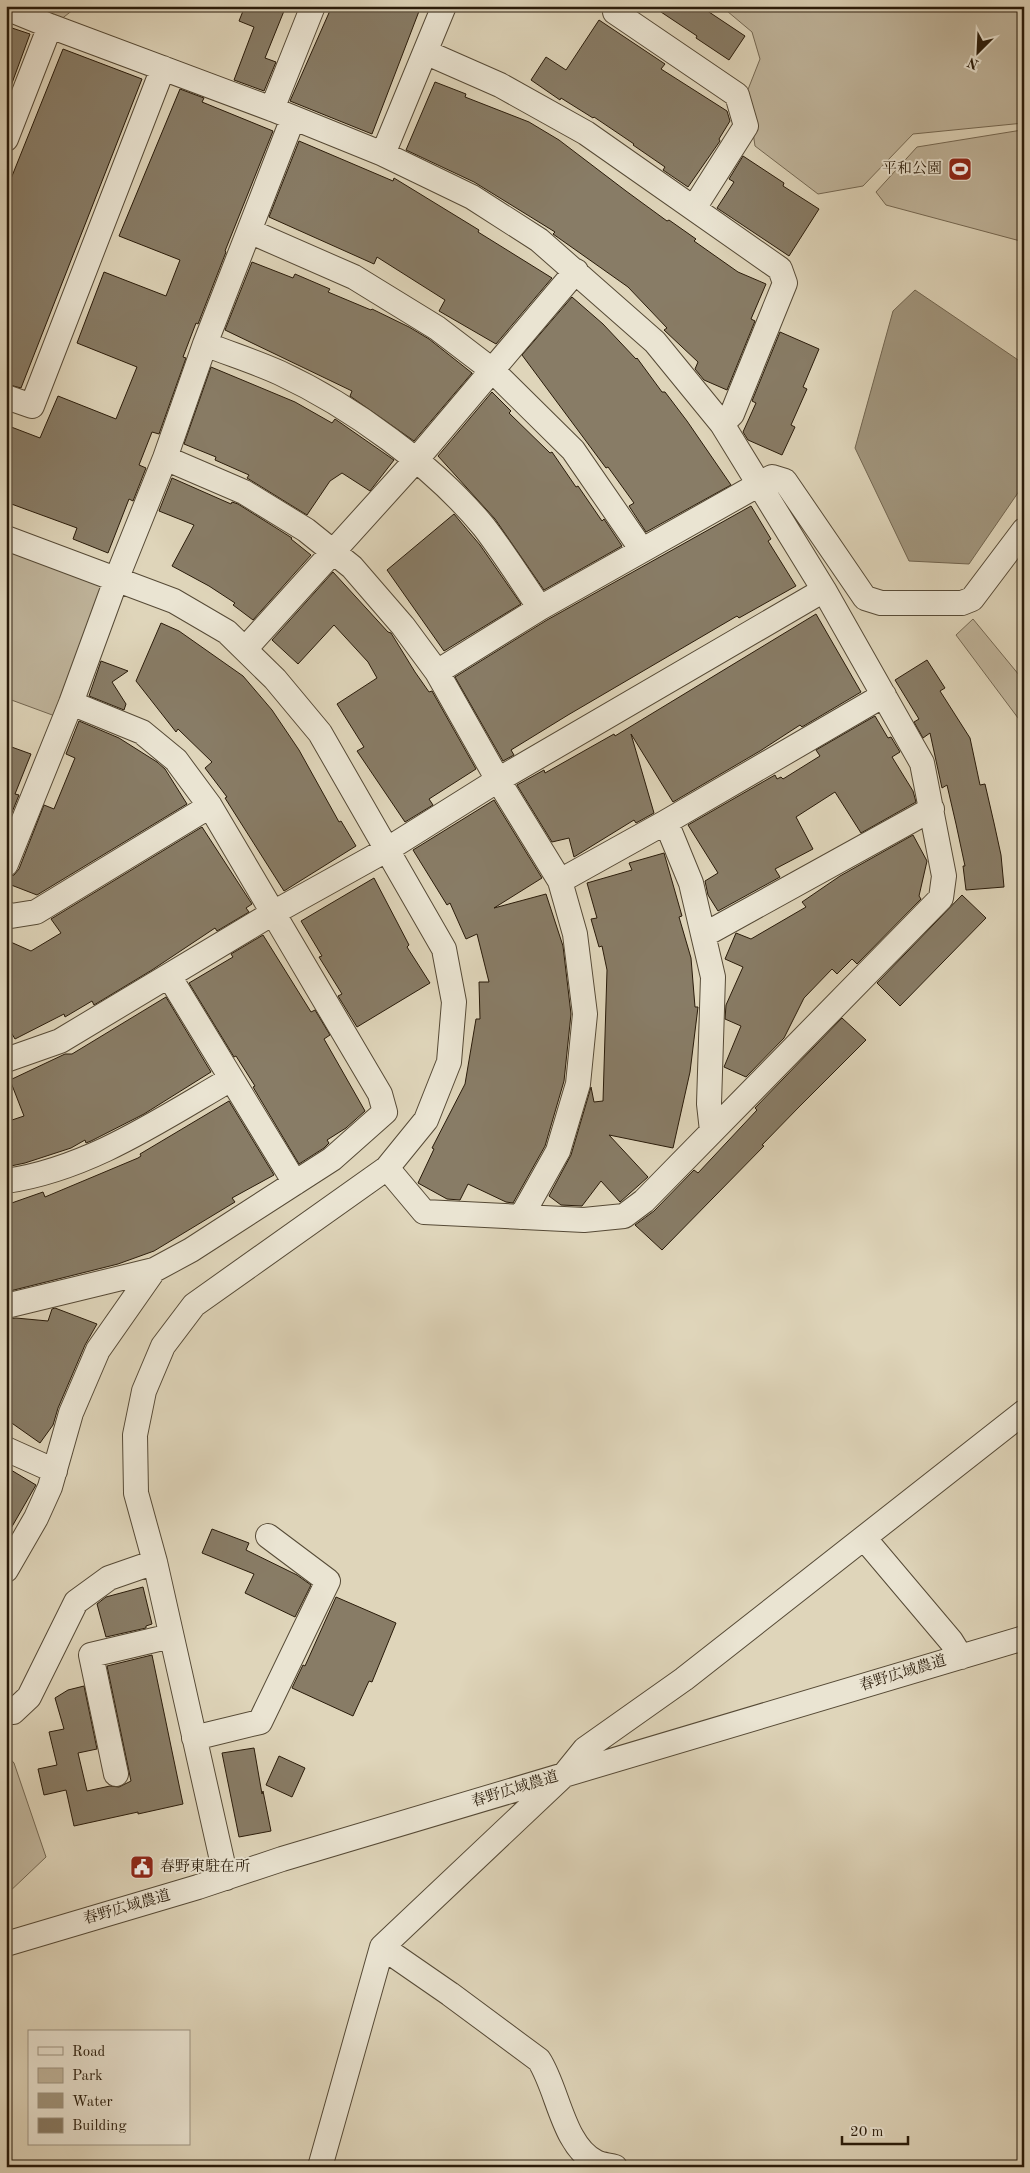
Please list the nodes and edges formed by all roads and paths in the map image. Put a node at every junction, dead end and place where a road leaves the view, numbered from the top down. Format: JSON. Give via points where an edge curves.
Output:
{"nodes":[{"id":1,"x":313,"y":6,"type":"edge"},
{"id":2,"x":444,"y":6,"type":"edge"},
{"id":3,"x":6,"y":8,"type":"edge"},
{"id":4,"x":615,"y":12,"type":"dead end"},
{"id":5,"x":50,"y":26,"type":"junction"},
{"id":6,"x":425,"y":52,"type":"junction"},
{"id":7,"x":163,"y":68,"type":"junction"},
{"id":8,"x":283,"y":113,"type":"junction"},
{"id":9,"x":6,"y":139,"type":"edge"},
{"id":10,"x":383,"y":154,"type":"junction"},
{"id":11,"x":694,"y":208,"type":"junction"},
{"id":12,"x":249,"y":231,"type":"junction"},
{"id":13,"x":576,"y":271,"type":"junction"},
{"id":14,"x":205,"y":344,"type":"junction"},
{"id":15,"x":492,"y":370,"type":"junction"},
{"id":16,"x":6,"y":397,"type":"edge"},
{"id":17,"x":722,"y":424,"type":"junction"},
{"id":18,"x":166,"y":458,"type":"junction"},
{"id":19,"x":416,"y":460,"type":"junction"},
{"id":20,"x":758,"y":484,"type":"junction"},
{"id":21,"x":1024,"y":530,"type":"edge"},
{"id":22,"x":6,"y":538,"type":"edge"},
{"id":23,"x":642,"y":550,"type":"junction"},
{"id":24,"x":333,"y":552,"type":"junction"},
{"id":25,"x":116,"y":580,"type":"junction"},
{"id":26,"x":824,"y":590,"type":"junction"},
{"id":27,"x":540,"y":608,"type":"junction"},
{"id":28,"x":245,"y":649,"type":"junction"},
{"id":29,"x":437,"y":672,"type":"junction"},
{"id":30,"x":884,"y":695,"type":"junction"},
{"id":31,"x":71,"y":703,"type":"junction"},
{"id":32,"x":498,"y":780,"type":"junction"},
{"id":33,"x":210,"y":806,"type":"junction"},
{"id":34,"x":932,"y":809,"type":"junction"},
{"id":35,"x":666,"y":822,"type":"junction"},
{"id":36,"x":388,"y":849,"type":"junction"},
{"id":37,"x":6,"y":864,"type":"edge"},
{"id":38,"x":560,"y":881,"type":"junction"},
{"id":39,"x":273,"y":913,"type":"junction"},
{"id":40,"x":6,"y":914,"type":"edge"},
{"id":41,"x":704,"y":935,"type":"junction"},
{"id":42,"x":169,"y":976,"type":"junction"},
{"id":43,"x":6,"y":1060,"type":"edge"},
{"id":44,"x":231,"y":1079,"type":"junction"},
{"id":45,"x":712,"y":1130,"type":"junction"},
{"id":46,"x":387,"y":1168,"type":"junction"},
{"id":47,"x":6,"y":1182,"type":"edge"},
{"id":48,"x":295,"y":1183,"type":"junction"},
{"id":49,"x":522,"y":1217,"type":"junction"},
{"id":50,"x":154,"y":1270,"type":"junction"},
{"id":51,"x":6,"y":1306,"type":"edge"},
{"id":52,"x":1024,"y":1412,"type":"edge"},
{"id":53,"x":6,"y":1449,"type":"edge"},
{"id":54,"x":54,"y":1471,"type":"junction"},
{"id":55,"x":268,"y":1536,"type":"dead end"},
{"id":56,"x":864,"y":1538,"type":"junction"},
{"id":57,"x":155,"y":1562,"type":"junction"},
{"id":58,"x":6,"y":1570,"type":"edge"},
{"id":59,"x":172,"y":1636,"type":"junction"},
{"id":60,"x":1024,"y":1638,"type":"edge"},
{"id":61,"x":961,"y":1657,"type":"junction"},
{"id":62,"x":6,"y":1711,"type":"edge"},
{"id":63,"x":194,"y":1738,"type":"junction"},
{"id":64,"x":116,"y":1774,"type":"dead end"},
{"id":65,"x":564,"y":1775,"type":"junction"},
{"id":66,"x":226,"y":1878,"type":"junction"},
{"id":67,"x":6,"y":1944,"type":"edge"},
{"id":68,"x":382,"y":1947,"type":"junction"},
{"id":69,"x":320,"y":2167,"type":"edge"},
{"id":70,"x":615,"y":2167,"type":"edge"}],
"edges":[{"from":1,"to":8,"type":"street"},
{"from":2,"to":6,"type":"street"},
{"from":3,"to":5,"type":"street"},
{"from":4,"to":11,"type":"street","via":[[738,95],[746,126]]},
{"from":5,"to":7,"type":"street"},
{"from":5,"to":9,"type":"street"},
{"from":6,"to":10,"type":"street"},
{"from":6,"to":11,"type":"street","via":[[500,85],[586,133]]},
{"from":7,"to":8,"type":"street"},
{"from":7,"to":16,"type":"street","via":[[32,406]]},
{"from":8,"to":10,"type":"street"},
{"from":8,"to":12,"type":"street"},
{"from":10,"to":13,"type":"street","via":[[472,197],[539,240]]},
{"from":11,"to":17,"type":"street","via":[[780,269],[785,284],[732,414]]},
{"from":12,"to":14,"type":"street"},
{"from":12,"to":15,"type":"street","via":[[354,277],[437,328]]},
{"from":13,"to":15,"type":"street"},
{"from":13,"to":17,"type":"street","via":[[654,342]]},
{"from":14,"to":18,"type":"street"},
{"from":14,"to":19,"type":"street","via":[[279,373],[339,405]]},
{"from":15,"to":19,"type":"street"},
{"from":15,"to":23,"type":"street","via":[[572,450]]},
{"from":17,"to":20,"type":"street"},
{"from":18,"to":24,"type":"street","via":[[244,492],[306,530]]},
{"from":18,"to":25,"type":"street"},
{"from":19,"to":24,"type":"street"},
{"from":19,"to":27,"type":"street","via":[[484,528]]},
{"from":20,"to":21,"type":"street","via":[[772,477],[785,481],[865,598],[881,603],[962,604],[972,599]]},
{"from":20,"to":23,"type":"street"},
{"from":20,"to":26,"type":"street"},
{"from":22,"to":25,"type":"street"},
{"from":23,"to":27,"type":"street"},
{"from":24,"to":28,"type":"street"},
{"from":24,"to":29,"type":"street","via":[[352,567],[397,618]]},
{"from":25,"to":28,"type":"street","via":[[174,602],[227,632]]},
{"from":25,"to":31,"type":"street"},
{"from":26,"to":30,"type":"street"},
{"from":26,"to":32,"type":"street"},
{"from":27,"to":29,"type":"street"},
{"from":28,"to":36,"type":"street","via":[[276,679],[320,733]]},
{"from":29,"to":32,"type":"street"},
{"from":30,"to":34,"type":"street","via":[[922,763]]},
{"from":30,"to":35,"type":"street"},
{"from":31,"to":33,"type":"street","via":[[142,732],[176,760]]},
{"from":31,"to":37,"type":"street"},
{"from":32,"to":36,"type":"street"},
{"from":32,"to":38,"type":"street"},
{"from":33,"to":39,"type":"street"},
{"from":33,"to":40,"type":"street","via":[[36,912]]},
{"from":34,"to":41,"type":"street"},
{"from":34,"to":45,"type":"street","via":[[944,876],[941,898]]},
{"from":35,"to":38,"type":"street"},
{"from":35,"to":41,"type":"street","via":[[691,883]]},
{"from":36,"to":39,"type":"street"},
{"from":36,"to":46,"type":"street","via":[[444,950],[454,1002],[449,1062],[430,1112]]},
{"from":38,"to":49,"type":"street","via":[[575,934],[585,1014],[578,1084],[558,1151]]},
{"from":39,"to":42,"type":"street"},
{"from":39,"to":48,"type":"street","via":[[380,1094],[385,1112],[332,1159]]},
{"from":41,"to":45,"type":"street","via":[[713,977],[709,1104]]},
{"from":42,"to":43,"type":"street","via":[[60,1041]]},
{"from":42,"to":44,"type":"street"},
{"from":44,"to":47,"type":"street","via":[[106,1150],[30,1178]]},
{"from":44,"to":48,"type":"street"},
{"from":45,"to":49,"type":"street","via":[[644,1201],[624,1216],[584,1220]]},
{"from":46,"to":49,"type":"street","via":[[424,1212]]},
{"from":46,"to":57,"type":"street","via":[[194,1305],[163,1346],[144,1391],[135,1435],[136,1493]]},
{"from":48,"to":50,"type":"street"},
{"from":50,"to":51,"type":"street"},
{"from":50,"to":54,"type":"street","via":[[98,1350],[71,1413]]},
{"from":52,"to":56,"type":"street"},
{"from":53,"to":54,"type":"street"},
{"from":54,"to":58,"type":"street","via":[[36,1518]]},
{"from":55,"to":63,"type":"street","via":[[328,1581],[260,1722]]},
{"from":56,"to":61,"type":"street"},
{"from":56,"to":65,"type":"street","via":[[684,1679],[584,1749]]},
{"from":57,"to":59,"type":"street"},
{"from":57,"to":62,"type":"street","via":[[109,1578],[76,1602],[29,1697],[13,1712]]},
{"from":59,"to":63,"type":"street"},
{"from":59,"to":64,"type":"street","via":[[91,1655]]},
{"from":60,"to":61,"type":"street","name":"春野広域農道"},
{"from":61,"to":65,"type":"street","name":"春野広域農道"},
{"from":63,"to":66,"type":"street"},
{"from":65,"to":66,"type":"street","name":"春野広域農道"},
{"from":65,"to":68,"type":"street"},
{"from":66,"to":67,"type":"street","name":"春野広域農道"},
{"from":68,"to":69,"type":"street"},
{"from":68,"to":70,"type":"street","via":[[539,2060],[548,2074],[561,2115],[579,2148],[596,2162]]}]}
